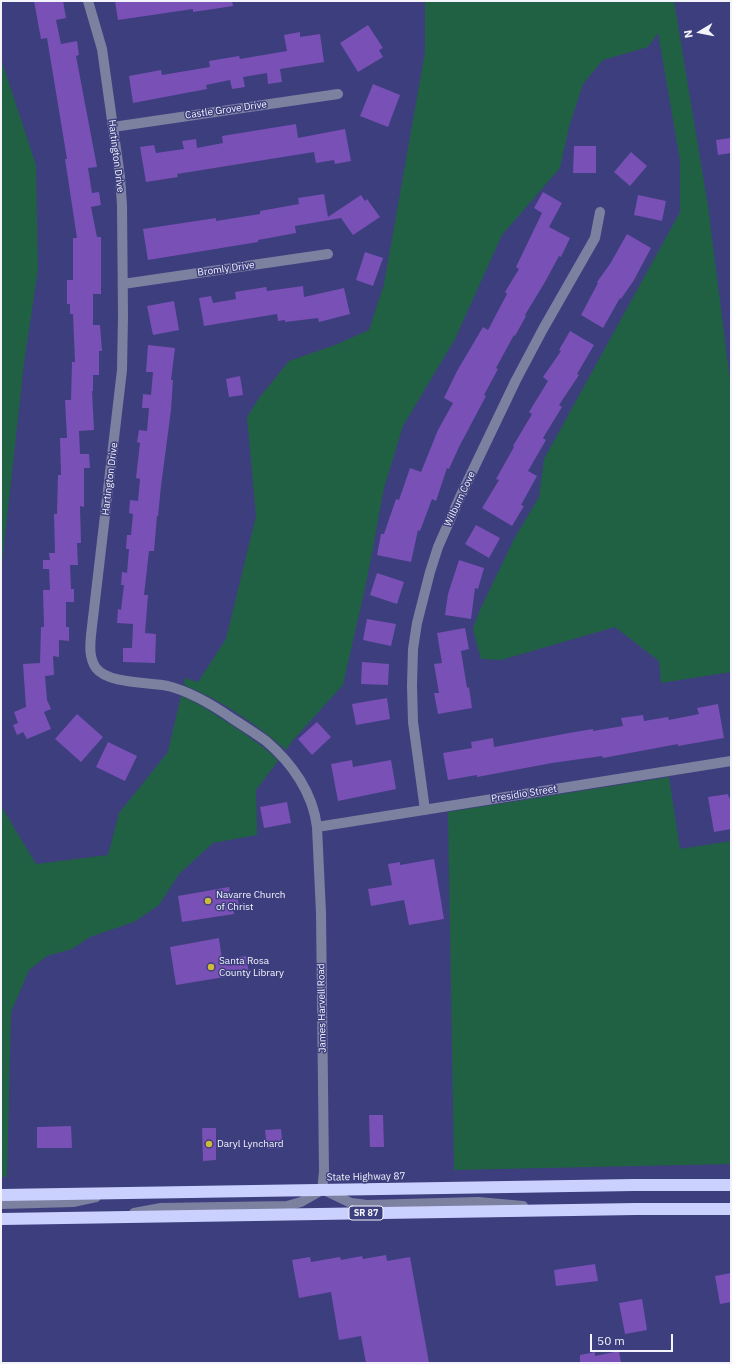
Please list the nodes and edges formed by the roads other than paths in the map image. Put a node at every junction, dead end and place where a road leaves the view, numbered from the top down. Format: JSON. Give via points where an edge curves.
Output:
{"nodes":[{"id":1,"x":88,"y":1,"type":"edge"},
{"id":2,"x":338,"y":94,"type":"dead end"},
{"id":3,"x":113,"y":127,"type":"junction"},
{"id":4,"x":600,"y":212,"type":"dead end"},
{"id":5,"x":328,"y":254,"type":"dead end"},
{"id":6,"x":123,"y":284,"type":"junction"},
{"id":7,"x":731,"y":761,"type":"edge"},
{"id":8,"x":425,"y":810,"type":"junction"},
{"id":9,"x":317,"y":827,"type":"junction"},
{"id":10,"x":731,"y":1185,"type":"edge"},
{"id":11,"x":322,"y":1190,"type":"junction"},
{"id":12,"x":118,"y":1193,"type":"junction"},
{"id":13,"x":1,"y":1195,"type":"edge"},
{"id":14,"x":1,"y":1204,"type":"edge"},
{"id":15,"x":731,"y":1209,"type":"edge"},
{"id":16,"x":567,"y":1210,"type":"junction"},
{"id":17,"x":110,"y":1217,"type":"junction"},
{"id":18,"x":1,"y":1219,"type":"edge"}],
"edges":[{"from":1,"to":3,"type":"street","name":"Hartington Drive","via":[[102,49]]},
{"from":2,"to":3,"type":"street","name":"Castle Grove Drive"},
{"from":3,"to":6,"type":"street","name":"Hartington Drive","via":[[122,205]]},
{"from":4,"to":8,"type":"street","name":"Wilburn Cove","via":[[595,238],[516,380],[438,547],[430,572],[416,630],[412,686],[413,722]]},
{"from":5,"to":6,"type":"street","name":"Bromly Drive"},
{"from":6,"to":9,"type":"street","name":"Hartington Drive","via":[[122,370],[90,653],[96,668],[109,677],[169,686],[199,697],[265,740],[299,777],[313,806]]},
{"from":7,"to":8,"type":"street","name":"Presidio Street"},
{"from":8,"to":9,"type":"street","name":"Presidio Street"},
{"from":9,"to":11,"type":"street","name":"James Harvell Road","via":[[322,940]]},
{"from":10,"to":11,"type":"highway","name":"State Highway 87"},
{"from":11,"to":12,"type":"highway","name":"State Highway 87"},
{"from":11,"to":16,"type":"street","via":[[351,1203],[367,1205],[478,1202]]},
{"from":11,"to":17,"type":"street","via":[[301,1202],[287,1206],[161,1208]]},
{"from":12,"to":13,"type":"highway","name":"State Highway 87"},
{"from":12,"to":14,"type":"street","via":[[73,1202]]},
{"from":15,"to":16,"type":"highway","number":"SR 87"},
{"from":16,"to":17,"type":"highway","number":"SR 87"},
{"from":17,"to":18,"type":"highway","number":"SR 87"}]}
